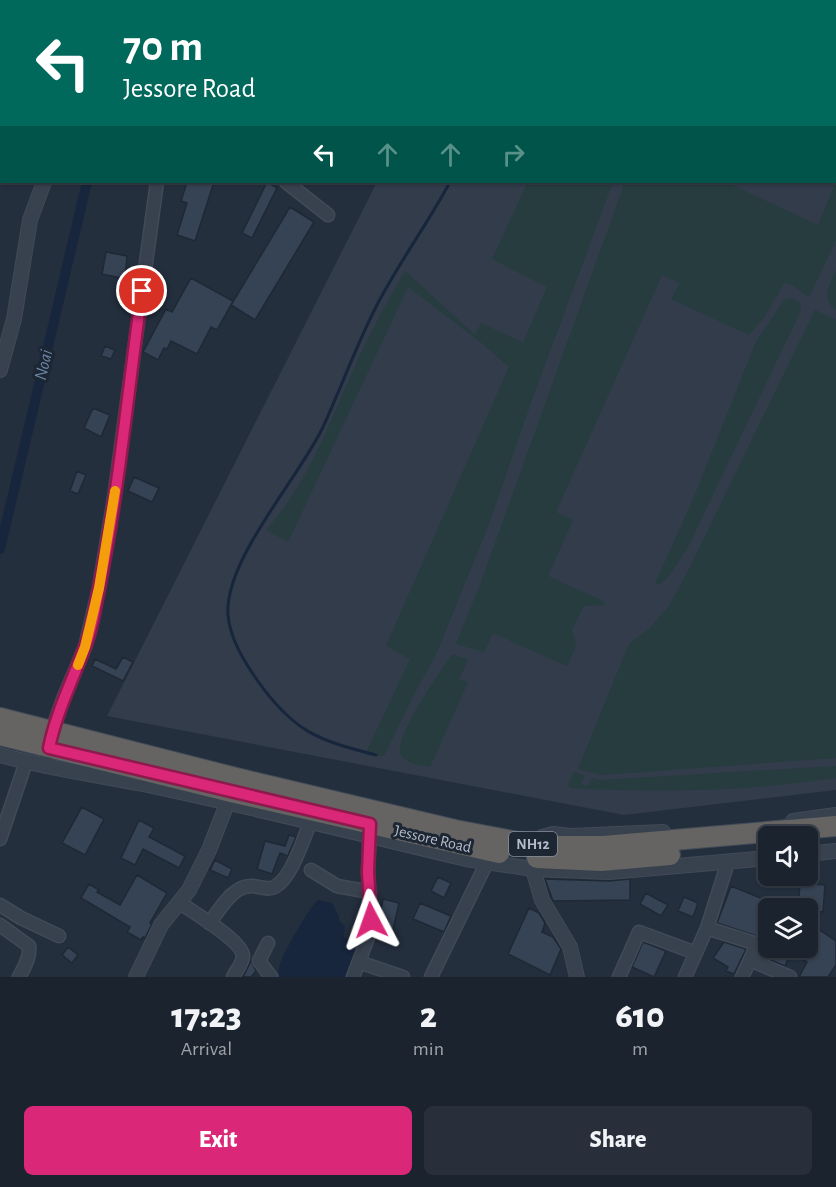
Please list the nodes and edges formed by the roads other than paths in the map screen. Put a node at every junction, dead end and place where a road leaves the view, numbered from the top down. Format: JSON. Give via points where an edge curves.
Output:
{"nodes":[{"id":1,"x":44,"y":183,"type":"edge"},
{"id":2,"x":157,"y":183,"type":"edge"},
{"id":3,"x":287,"y":183,"type":"edge"},
{"id":4,"x":328,"y":215,"type":"dead end"},
{"id":5,"x":0,"y":370,"type":"edge"},
{"id":6,"x":0,"y":718,"type":"edge"},
{"id":7,"x":0,"y":735,"type":"edge"},
{"id":8,"x":49,"y":748,"type":"junction"},
{"id":9,"x":0,"y":755,"type":"edge"},
{"id":10,"x":26,"y":762,"type":"junction"},
{"id":11,"x":232,"y":791,"type":"junction"},
{"id":12,"x":836,"y":815,"type":"edge"},
{"id":13,"x":311,"y":822,"type":"junction"},
{"id":14,"x":836,"y":826,"type":"edge"},
{"id":15,"x":370,"y":830,"type":"junction"},
{"id":16,"x":0,"y":838,"type":"edge"},
{"id":17,"x":836,"y":839,"type":"edge"},
{"id":18,"x":818,"y":841,"type":"edge"},
{"id":19,"x":534,"y":844,"type":"junction"},
{"id":20,"x":758,"y":847,"type":"edge"},
{"id":21,"x":836,"y":851,"type":"edge"},
{"id":22,"x":818,"y":853,"type":"edge"},
{"id":23,"x":489,"y":857,"type":"junction"},
{"id":24,"x":758,"y":859,"type":"edge"},
{"id":25,"x":729,"y":862,"type":"junction"},
{"id":26,"x":533,"y":869,"type":"junction"},
{"id":27,"x":311,"y":870,"type":"dead end"},
{"id":28,"x":370,"y":892,"type":"junction"},
{"id":29,"x":179,"y":902,"type":"junction"},
{"id":30,"x":0,"y":905,"type":"edge"},
{"id":31,"x":209,"y":924,"type":"junction"},
{"id":32,"x":0,"y":926,"type":"edge"},
{"id":33,"x":707,"y":928,"type":"junction"},
{"id":34,"x":59,"y":936,"type":"dead end"},
{"id":35,"x":268,"y":943,"type":"dead end"},
{"id":36,"x":696,"y":953,"type":"junction"},
{"id":37,"x":750,"y":960,"type":"junction"},
{"id":38,"x":359,"y":962,"type":"junction"},
{"id":39,"x":19,"y":977,"type":"edge"},
{"id":40,"x":136,"y":977,"type":"edge"},
{"id":41,"x":233,"y":977,"type":"edge"},
{"id":42,"x":271,"y":977,"type":"edge"},
{"id":43,"x":353,"y":977,"type":"edge"},
{"id":44,"x":403,"y":977,"type":"edge"},
{"id":45,"x":431,"y":977,"type":"edge"},
{"id":46,"x":577,"y":977,"type":"edge"},
{"id":47,"x":619,"y":977,"type":"edge"},
{"id":48,"x":685,"y":977,"type":"edge"},
{"id":49,"x":742,"y":977,"type":"edge"},
{"id":50,"x":790,"y":977,"type":"edge"}],
"edges":[{"from":1,"to":5,"type":"street","via":[[30,220],[14,319]]},
{"from":2,"to":8,"type":"street","via":[[99,588],[85,647],[63,699]]},
{"from":3,"to":4,"type":"street"},
{"from":6,"to":8,"type":"highway","number":"NH12"},
{"from":7,"to":8,"type":"highway","name":"Jessore Road","number":"NH12"},
{"from":8,"to":10,"type":"street"},
{"from":8,"to":11,"type":"highway","name":"Jessore Road","number":"NH12"},
{"from":9,"to":10,"type":"street"},
{"from":10,"to":16,"type":"street"},
{"from":11,"to":13,"type":"street"},
{"from":11,"to":15,"type":"highway","name":"Jessore Road","number":"NH12"},
{"from":11,"to":19,"type":"highway","number":"NH12"},
{"from":11,"to":29,"type":"street","via":[[209,850]]},
{"from":12,"to":19,"type":"street","via":[[727,829],[553,834]]},
{"from":13,"to":15,"type":"street"},
{"from":13,"to":31,"type":"street","via":[[279,885],[243,888]]},
{"from":14,"to":19,"type":"highway","number":"NH12","via":[[603,846]]},
{"from":15,"to":23,"type":"highway","name":"Jessore Road","number":"NH12"},
{"from":15,"to":28,"type":"street"},
{"from":17,"to":18,"type":"highway"},
{"from":20,"to":23,"type":"highway","name":"Jessore Road","number":"NH12","via":[[601,861]]},
{"from":21,"to":22,"type":"street"},
{"from":23,"to":26,"type":"street"},
{"from":23,"to":45,"type":"street"},
{"from":24,"to":25,"type":"street"},
{"from":25,"to":26,"type":"street","via":[[609,872]]},
{"from":25,"to":33,"type":"street"},
{"from":26,"to":46,"type":"street","via":[[542,900],[570,947]]},
{"from":27,"to":28,"type":"street","via":[[337,886]]},
{"from":28,"to":38,"type":"street","via":[[369,935]]},
{"from":29,"to":31,"type":"street"},
{"from":29,"to":40,"type":"street","via":[[161,925]]},
{"from":30,"to":34,"type":"street"},
{"from":31,"to":41,"type":"street","via":[[243,954]]},
{"from":32,"to":39,"type":"street","via":[[29,946]]},
{"from":33,"to":36,"type":"street"},
{"from":33,"to":37,"type":"street","via":[[757,944]]},
{"from":35,"to":42,"type":"street","via":[[259,961]]},
{"from":36,"to":47,"type":"street","via":[[639,932]]},
{"from":36,"to":48,"type":"street"},
{"from":37,"to":49,"type":"street"},
{"from":37,"to":50,"type":"street"},
{"from":38,"to":43,"type":"street"},
{"from":38,"to":44,"type":"street"}]}
